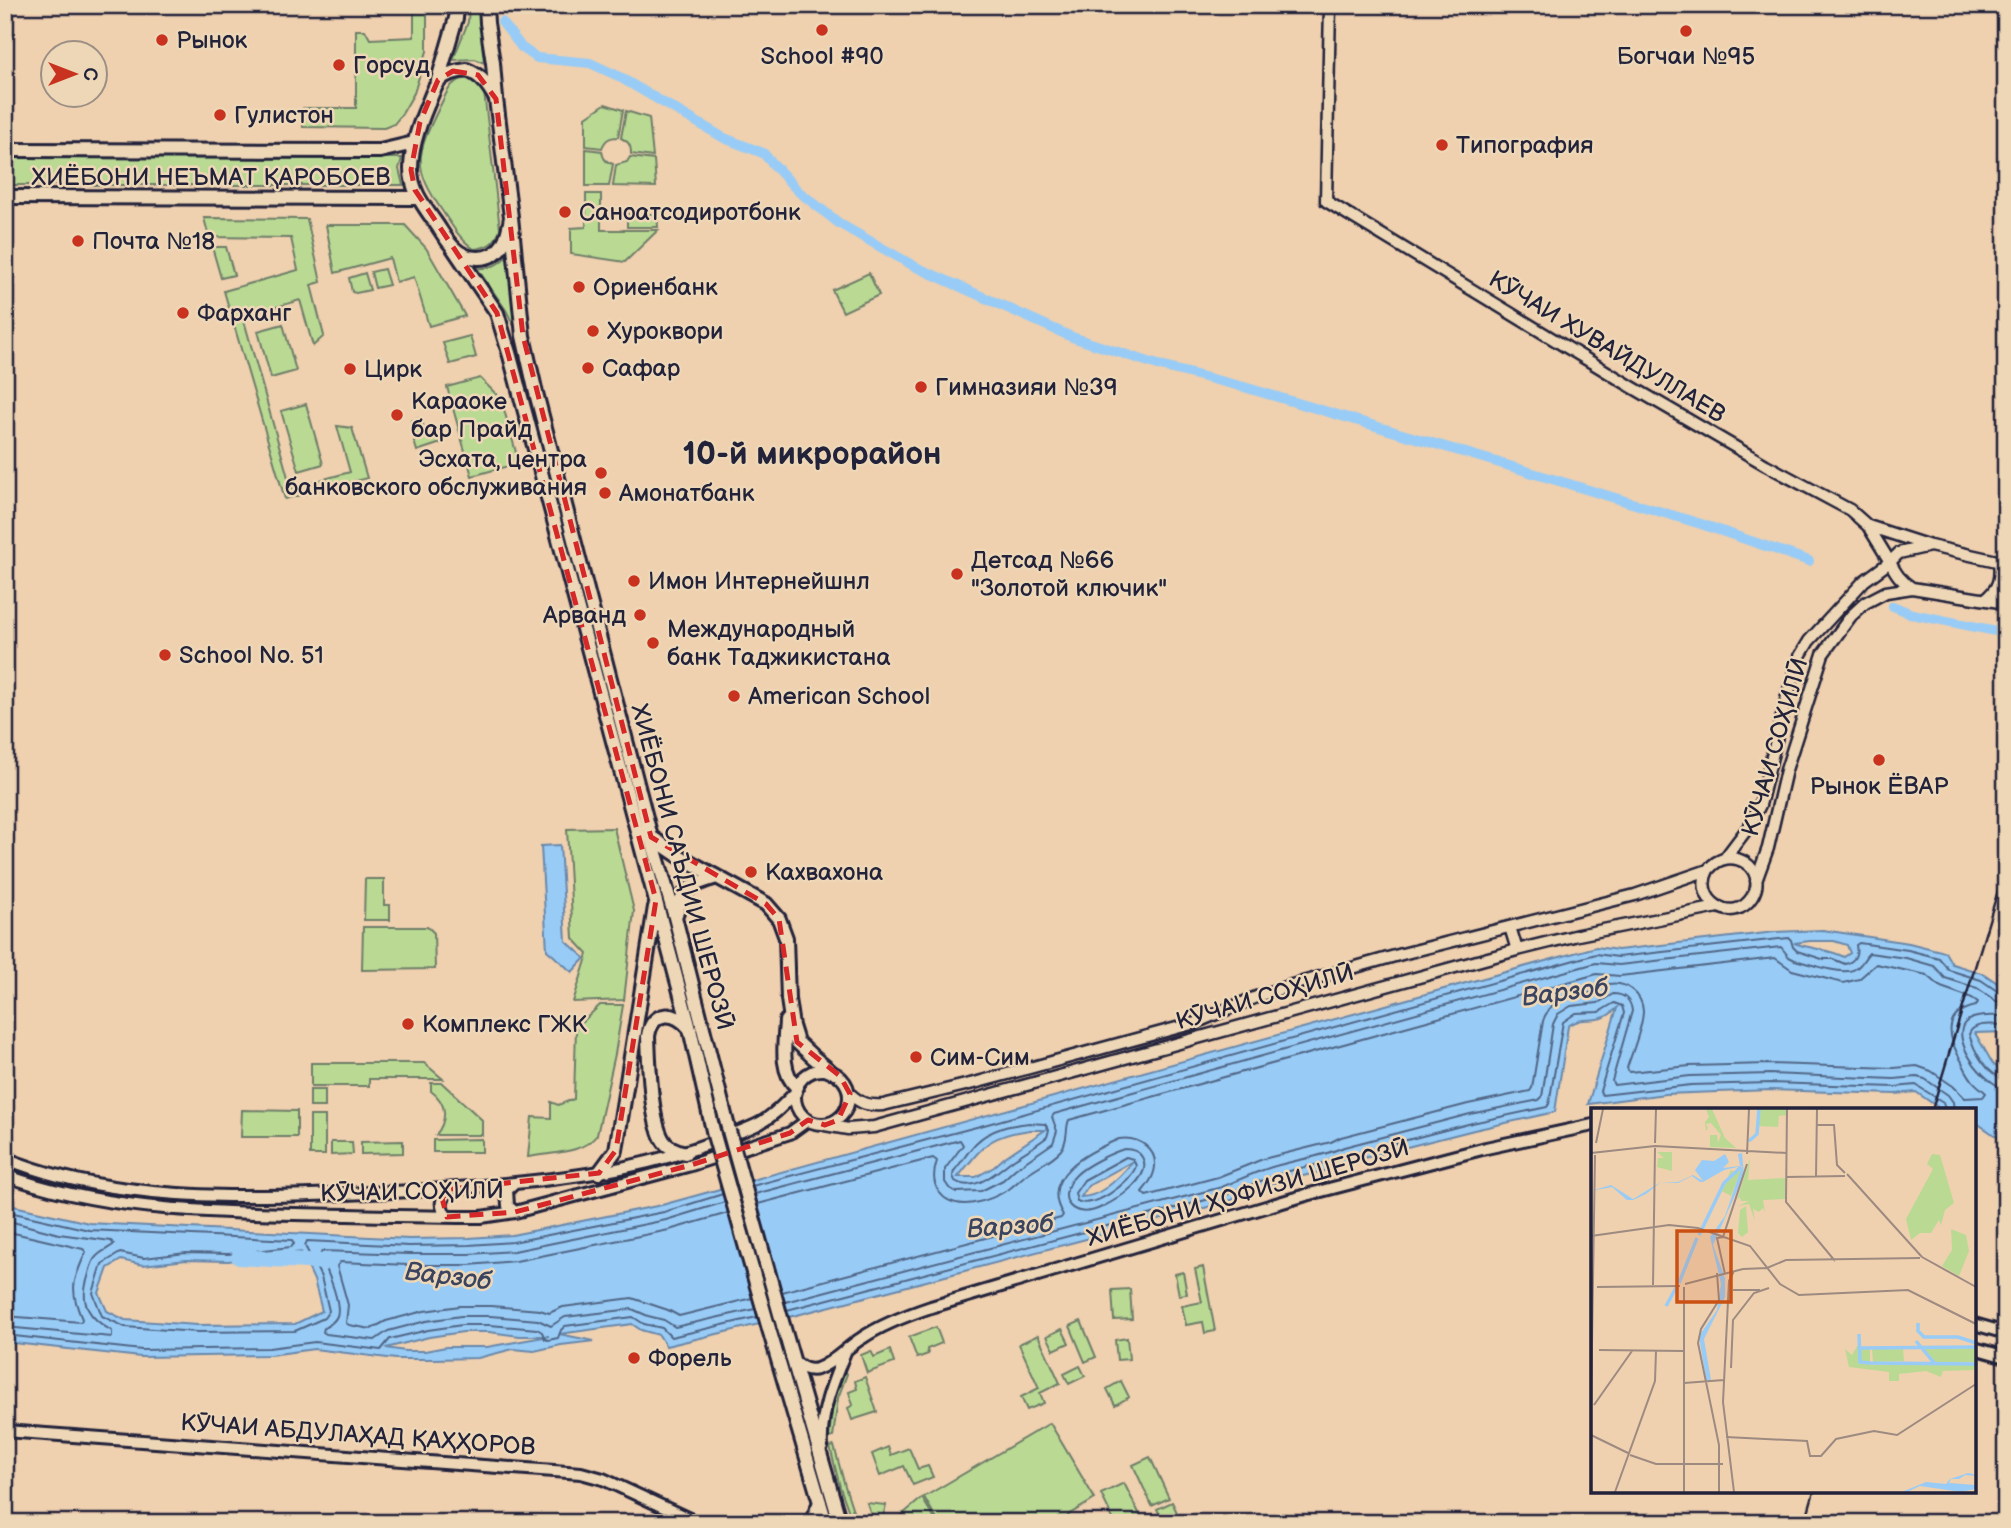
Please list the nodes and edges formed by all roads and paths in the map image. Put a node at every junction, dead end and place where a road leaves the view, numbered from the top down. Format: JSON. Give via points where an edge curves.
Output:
{"nodes":[{"id":1,"x":457,"y":5,"type":"edge"},
{"id":2,"x":486,"y":5,"type":"edge"},
{"id":3,"x":1330,"y":5,"type":"edge"},
{"id":4,"x":438,"y":80,"type":"junction"},
{"id":5,"x":496,"y":99,"type":"junction"},
{"id":6,"x":414,"y":143,"type":"junction"},
{"id":7,"x":5,"y":150,"type":"edge"},
{"id":8,"x":5,"y":197,"type":"edge"},
{"id":9,"x":417,"y":198,"type":"junction"},
{"id":10,"x":511,"y":217,"type":"junction"},
{"id":11,"x":453,"y":248,"type":"junction"},
{"id":12,"x":1868,"y":526,"type":"junction"},
{"id":13,"x":1930,"y":546,"type":"junction"},
{"id":14,"x":1890,"y":562,"type":"junction"},
{"id":15,"x":2002,"y":562,"type":"edge"},
{"id":16,"x":1912,"y":588,"type":"junction"},
{"id":17,"x":1985,"y":599,"type":"junction"},
{"id":18,"x":2006,"y":603,"type":"edge"},
{"id":19,"x":651,"y":837,"type":"junction"},
{"id":20,"x":1726,"y":858,"type":"junction"},
{"id":21,"x":1708,"y":870,"type":"junction"},
{"id":22,"x":718,"y":877,"type":"junction"},
{"id":23,"x":1756,"y":882,"type":"junction"},
{"id":24,"x":656,"y":900,"type":"junction"},
{"id":25,"x":1718,"y":907,"type":"junction"},
{"id":26,"x":675,"y":917,"type":"junction"},
{"id":27,"x":1510,"y":927,"type":"junction"},
{"id":28,"x":1517,"y":950,"type":"junction"},
{"id":29,"x":788,"y":999,"type":"junction"},
{"id":30,"x":690,"y":1029,"type":"junction"},
{"id":31,"x":830,"y":1071,"type":"junction"},
{"id":32,"x":797,"y":1089,"type":"junction"},
{"id":33,"x":850,"y":1094,"type":"junction"},
{"id":34,"x":808,"y":1121,"type":"junction"},
{"id":35,"x":825,"y":1125,"type":"junction"},
{"id":36,"x":1591,"y":1125,"type":"edge"},
{"id":37,"x":685,"y":1153,"type":"junction"},
{"id":38,"x":5,"y":1158,"type":"edge"},
{"id":39,"x":599,"y":1173,"type":"junction"},
{"id":40,"x":5,"y":1175,"type":"edge"},
{"id":41,"x":515,"y":1183,"type":"junction"},
{"id":42,"x":451,"y":1189,"type":"junction"},
{"id":43,"x":515,"y":1213,"type":"junction"},
{"id":44,"x":447,"y":1217,"type":"junction"},
{"id":45,"x":1976,"y":1325,"type":"edge"},
{"id":46,"x":2006,"y":1333,"type":"edge"},
{"id":47,"x":1976,"y":1349,"type":"edge"},
{"id":48,"x":845,"y":1352,"type":"junction"},
{"id":49,"x":2006,"y":1357,"type":"edge"},
{"id":50,"x":793,"y":1361,"type":"junction"},
{"id":51,"x":5,"y":1432,"type":"edge"},
{"id":52,"x":821,"y":1458,"type":"junction"},
{"id":53,"x":808,"y":1463,"type":"junction"},
{"id":54,"x":820,"y":1502,"type":"junction"},
{"id":55,"x":698,"y":1523,"type":"edge"},
{"id":56,"x":811,"y":1523,"type":"edge"},
{"id":57,"x":826,"y":1523,"type":"edge"},
{"id":58,"x":840,"y":1523,"type":"edge"}],
"edges":[{"from":1,"to":4,"type":"main road","name":"ХИЁБОНИ САЪДИИ ШЕРОЗӢ"},
{"from":2,"to":5,"type":"main road","name":"ХИЁБОНИ САЪДИИ ШЕРОЗӢ"},
{"from":3,"to":12,"type":"street","name":"КӮЧАИ ХУВАЙДУЛЛАЕВ","via":[[1326,201],[1643,393],[1850,510]]},
{"from":4,"to":5,"type":"main road","via":[[453,71],[467,70],[487,83]]},
{"from":4,"to":6,"type":"main road","name":"ХИЁБОНИ САЪДИИ ШЕРОЗӢ"},
{"from":5,"to":10,"type":"main road","name":"ХИЁБОНИ САЪДИИ ШЕРОЗӢ"},
{"from":6,"to":7,"type":"main road","name":"ХИЁБОНИ НЕЪМАТ ҚАРОБОЕВ","via":[[380,151]]},
{"from":6,"to":9,"type":"main road","name":"ХИЁБОНИ САЪДИИ ШЕРОЗӢ","via":[[411,170]]},
{"from":8,"to":9,"type":"main road","name":"ХИЁБОНИ НЕЪМАТ ҚАРОБОЕВ"},
{"from":9,"to":11,"type":"main road","name":"ХИЁБОНИ САЪДИИ ШЕРОЗӢ"},
{"from":10,"to":11,"type":"main road","name":"ХИЁБОНИ САЪДИИ ШЕРОЗӢ","via":[[508,234],[495,254],[469,258]]},
{"from":10,"to":19,"type":"main road","name":"ХИЁБОНИ САЪДИИ ШЕРОЗӢ","via":[[523,336]]},
{"from":11,"to":24,"type":"main road","name":"ХИЁБОНИ САЪДИИ ШЕРОЗӢ","via":[[496,313]]},
{"from":12,"to":13,"type":"street","name":"КӮЧАИ ХУВАЙДУЛЛАЕВ"},
{"from":12,"to":14,"type":"street","name":"КӮЧАИ ХУВАЙДУЛЛАЕВ"},
{"from":13,"to":14,"type":"street","name":"КӮЧАИ ХУВАЙДУЛЛАЕВ","via":[[1899,553]]},
{"from":13,"to":15,"type":"street","name":"КӮЧАИ ХУВАЙДУЛЛАЕВ"},
{"from":14,"to":16,"type":"street","name":"КӮЧАИ ХУВАЙДУЛЛАЕВ","via":[[1896,575]]},
{"from":14,"to":20,"type":"street","name":"КӮЧАИ СОҲИЛӢ","via":[[1864,581],[1800,656],[1760,805]]},
{"from":15,"to":17,"type":"street","via":[[1999,583]]},
{"from":16,"to":17,"type":"street"},
{"from":16,"to":23,"type":"street","name":"КӮЧАИ СОҲИЛӢ","via":[[1886,592],[1865,603],[1823,654]]},
{"from":17,"to":18,"type":"street"},
{"from":19,"to":22,"type":"main road"},
{"from":19,"to":26,"type":"main road","name":"ХИЁБОНИ САЪДИИ ШЕРОЗӢ"},
{"from":20,"to":21,"type":"street","name":"КӮЧАИ СОҲИЛӢ"},
{"from":20,"to":23,"type":"street","name":"КӮЧАИ СОҲИЛӢ","via":[[1746,863]]},
{"from":21,"to":25,"type":"street","via":[[1705,891]]},
{"from":21,"to":27,"type":"street","name":"КӮЧАИ СОҲИЛӢ","via":[[1635,895]]},
{"from":22,"to":26,"type":"main road","via":[[691,885]]},
{"from":22,"to":29,"type":"main road","via":[[766,904],[779,919],[786,938]]},
{"from":23,"to":25,"type":"street","name":"КӮЧАИ СОҲИЛӢ","via":[[1744,905]]},
{"from":24,"to":30,"type":"main road","name":"ХИЁБОНИ САЪДИИ ШЕРОЗӢ"},
{"from":24,"to":39,"type":"main road","via":[[616,1150]]},
{"from":25,"to":28,"type":"street","name":"КӮЧАИ СОҲИЛӢ"},
{"from":26,"to":50,"type":"main road","name":"ХИЁБОНИ САЪДИИ ШЕРОЗӢ","bridge":true},
{"from":27,"to":28,"type":"street"},
{"from":27,"to":33,"type":"street","name":"КӮЧАИ СОҲИЛӢ","via":[[1292,985],[1195,1023],[978,1083],[883,1105],[859,1103]]},
{"from":28,"to":35,"type":"street","name":"КӮЧАИ СОҲИЛӢ","via":[[874,1127]]},
{"from":29,"to":31,"type":"main road","via":[[797,1042]]},
{"from":29,"to":32,"type":"main road","via":[[785,1067]]},
{"from":30,"to":37,"type":"main road","via":[[684,1021],[666,1016],[653,1021],[648,1036],[655,1118],[667,1146]]},
{"from":30,"to":53,"type":"main road","name":"ХИЁБОНИ САЪДИИ ШЕРОЗӢ","bridge":true,"via":[[714,1135]]},
{"from":31,"to":32,"type":"main road","via":[[807,1074]]},
{"from":31,"to":33,"type":"main road","via":[[846,1084]]},
{"from":32,"to":34,"type":"main road","via":[[797,1108]]},
{"from":32,"to":37,"type":"main road","name":"КӮЧАИ СОҲИЛӢ","via":[[759,1124]]},
{"from":33,"to":35,"type":"main road","via":[[848,1108],[838,1120]]},
{"from":34,"to":35,"type":"main road"},
{"from":34,"to":43,"type":"main road","name":"КӮЧАИ СОҲИЛӢ","via":[[790,1133],[691,1165]]},
{"from":36,"to":48,"type":"main road","name":"ХИЁБОНИ ҲОФИЗИ ШЕРОЗӢ","via":[[1306,1195],[931,1307],[880,1328]]},
{"from":37,"to":39,"type":"main road","name":"КӮЧАИ СОҲИЛӢ"},
{"from":38,"to":42,"type":"main road","name":"КӮЧАИ СОҲИЛӢ","via":[[65,1177],[173,1194],[324,1195]]},
{"from":39,"to":41,"type":"main road","name":"КӮЧАИ СОҲИЛӢ"},
{"from":40,"to":44,"type":"main road","name":"КӮЧАИ СОҲИЛӢ","via":[[156,1208]]},
{"from":41,"to":42,"type":"main road","name":"КӮЧАИ СОҲИЛӢ"},
{"from":41,"to":43,"type":"main road","via":[[506,1190],[508,1206]]},
{"from":42,"to":44,"type":"main road","via":[[442,1198]]},
{"from":43,"to":44,"type":"main road","name":"КӮЧАИ СОҲИЛӢ"},
{"from":45,"to":46,"type":"main road"},
{"from":47,"to":49,"type":"main road"},
{"from":48,"to":50,"type":"main road","name":"ХИЁБОНИ ҲОФИЗИ ШЕРОЗӢ","via":[[817,1369],[808,1370]]},
{"from":48,"to":52,"type":"main road","via":[[826,1401]]},
{"from":50,"to":52,"type":"main road","name":"ХИЁБОНИ САЪДИИ ШЕРОЗӢ"},
{"from":51,"to":55,"type":"main road","name":"КӮЧАИ АБДУЛАҲАД ҚАҲҲОРОВ","via":[[580,1473]]},
{"from":52,"to":53,"type":"main road","via":[[818,1464]]},
{"from":52,"to":58,"type":"main road","name":"ХИЁБОНИ САЪДИИ ШЕРОЗӢ"},
{"from":53,"to":54,"type":"main road","name":"ХИЁБОНИ САЪДИИ ШЕРОЗӢ"},
{"from":54,"to":56,"type":"main road"},
{"from":54,"to":57,"type":"main road","name":"ХИЁБОНИ САЪДИИ ШЕРОЗӢ"}]}
